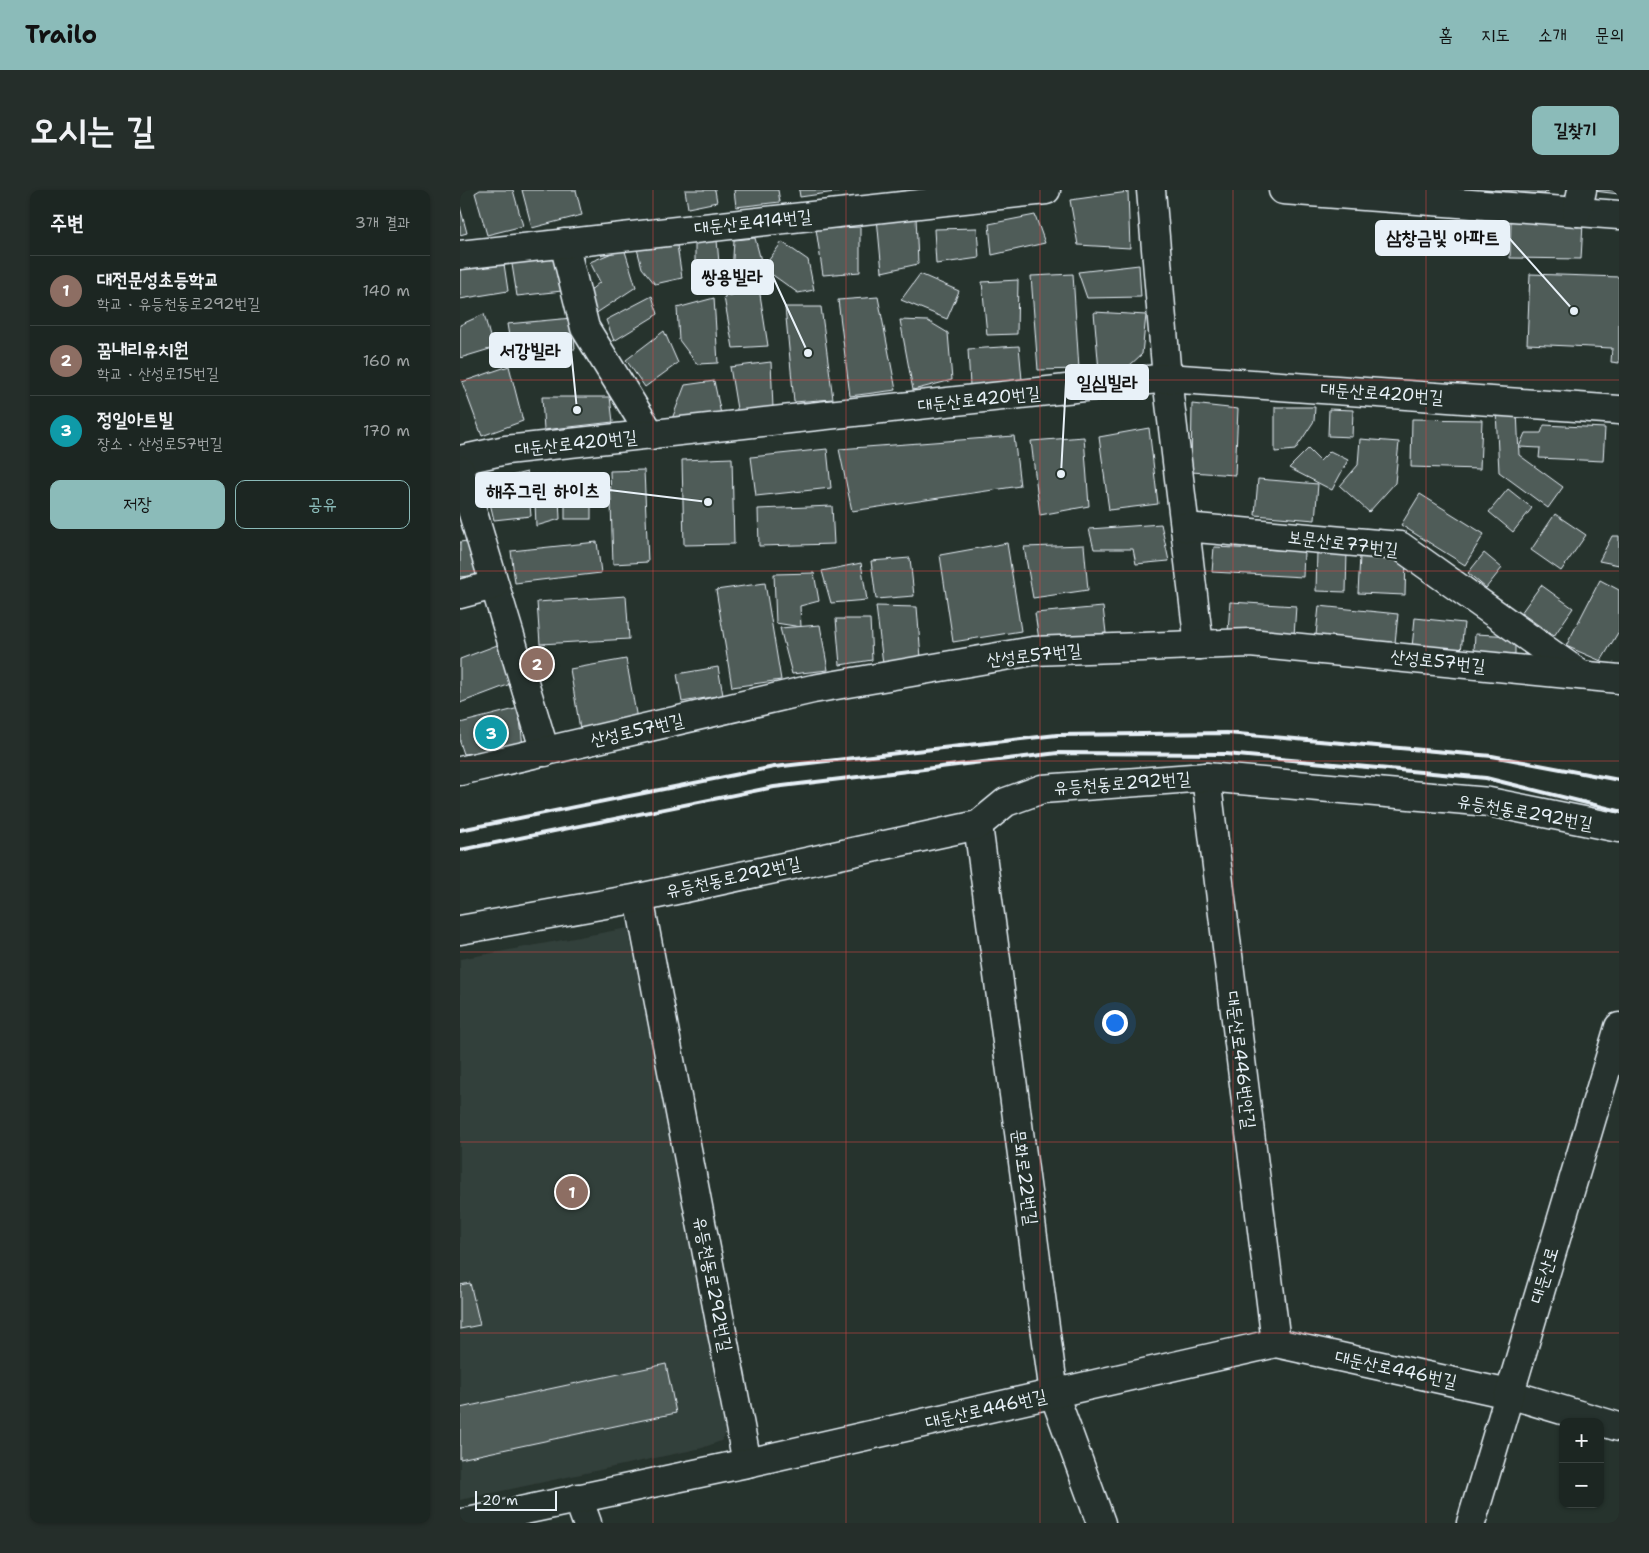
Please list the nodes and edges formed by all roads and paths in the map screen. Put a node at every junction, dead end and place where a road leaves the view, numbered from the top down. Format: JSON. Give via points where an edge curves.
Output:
{"nodes":[{"id":1,"x":1046,"y":190,"type":"edge"},
{"id":2,"x":1151,"y":190,"type":"edge"},
{"id":3,"x":1299,"y":191,"type":"edge"},
{"id":4,"x":1434,"y":196,"type":"edge"},
{"id":5,"x":1579,"y":201,"type":"edge"},
{"id":6,"x":1619,"y":215,"type":"edge"},
{"id":7,"x":564,"y":243,"type":"junction"},
{"id":8,"x":460,"y":255,"type":"edge"},
{"id":9,"x":1167,"y":378,"type":"junction"},
{"id":10,"x":1619,"y":410,"type":"edge"},
{"id":11,"x":651,"y":435,"type":"junction"},
{"id":12,"x":460,"y":460,"type":"edge"},
{"id":13,"x":460,"y":470,"type":"edge"},
{"id":14,"x":1184,"y":527,"type":"junction"},
{"id":15,"x":494,"y":585,"type":"junction"},
{"id":16,"x":460,"y":594,"type":"edge"},
{"id":17,"x":1199,"y":645,"type":"junction"},
{"id":18,"x":1582,"y":675,"type":"junction"},
{"id":19,"x":1619,"y":679,"type":"edge"},
{"id":20,"x":544,"y":752,"type":"junction"},
{"id":21,"x":460,"y":771,"type":"edge"},
{"id":22,"x":1206,"y":777,"type":"junction"},
{"id":23,"x":978,"y":825,"type":"junction"},
{"id":24,"x":1619,"y":828,"type":"edge"},
{"id":25,"x":639,"y":898,"type":"junction"},
{"id":26,"x":460,"y":930,"type":"edge"},
{"id":27,"x":1619,"y":1027,"type":"edge"},
{"id":28,"x":1276,"y":1343,"type":"junction"},
{"id":29,"x":1054,"y":1394,"type":"junction"},
{"id":30,"x":1509,"y":1394,"type":"junction"},
{"id":31,"x":1619,"y":1426,"type":"edge"},
{"id":32,"x":748,"y":1463,"type":"junction"},
{"id":33,"x":583,"y":1511,"type":"edge"},
{"id":34,"x":463,"y":1523,"type":"edge"},
{"id":35,"x":1101,"y":1523,"type":"edge"},
{"id":36,"x":1471,"y":1523,"type":"edge"}],
"edges":[{"from":1,"to":7,"type":"street","name":"대둔산로414번길"},
{"from":2,"to":9,"type":"street"},
{"from":3,"to":4,"type":"street"},
{"from":4,"to":5,"type":"street"},
{"from":5,"to":6,"type":"street"},
{"from":7,"to":8,"type":"street","name":"대둔산로414번길"},
{"from":7,"to":11,"type":"street","via":[[585,328]]},
{"from":9,"to":10,"type":"street","name":"대둔산로420번길"},
{"from":9,"to":11,"type":"street","name":"대둔산로420번길"},
{"from":9,"to":14,"type":"street"},
{"from":11,"to":12,"type":"street","name":"대둔산로420번길","via":[[506,450]]},
{"from":13,"to":15,"type":"street"},
{"from":14,"to":17,"type":"street"},
{"from":14,"to":18,"type":"street","name":"보문산로77번길","via":[[1400,546]]},
{"from":15,"to":16,"type":"street"},
{"from":15,"to":20,"type":"street"},
{"from":17,"to":18,"type":"street","name":"산성로57번길","via":[[1250,643]]},
{"from":17,"to":20,"type":"street","name":"산성로57번길","via":[[1032,651],[813,689]]},
{"from":18,"to":19,"type":"street","name":"산성로57번길"},
{"from":20,"to":21,"type":"street","name":"산성로57번길"},
{"from":22,"to":23,"type":"street","name":"유등천동로292번길","via":[[1042,789],[1006,802]]},
{"from":22,"to":24,"type":"street","name":"유등천동로292번길","via":[[1489,802]]},
{"from":22,"to":28,"type":"street","name":"대둔산로446번안길"},
{"from":23,"to":25,"type":"street","name":"유등천동로292번길"},
{"from":23,"to":29,"type":"street","name":"문화로22번길"},
{"from":25,"to":26,"type":"street","name":"유등천동로292번길"},
{"from":25,"to":32,"type":"street","name":"유등천동로292번길"},
{"from":27,"to":30,"type":"street","name":"대둔산로"},
{"from":28,"to":29,"type":"street","name":"대둔산로446번길"},
{"from":28,"to":30,"type":"street","name":"대둔산로446번길"},
{"from":29,"to":32,"type":"street","name":"대둔산로446번길"},
{"from":29,"to":35,"type":"street","name":"문화로22번길"},
{"from":30,"to":31,"type":"street","name":"대둔산로446번길"},
{"from":30,"to":36,"type":"street","name":"대둔산로"},
{"from":32,"to":33,"type":"street","name":"대둔산로446번길"},
{"from":33,"to":34,"type":"street","name":"대둔산로446번길"}]}
